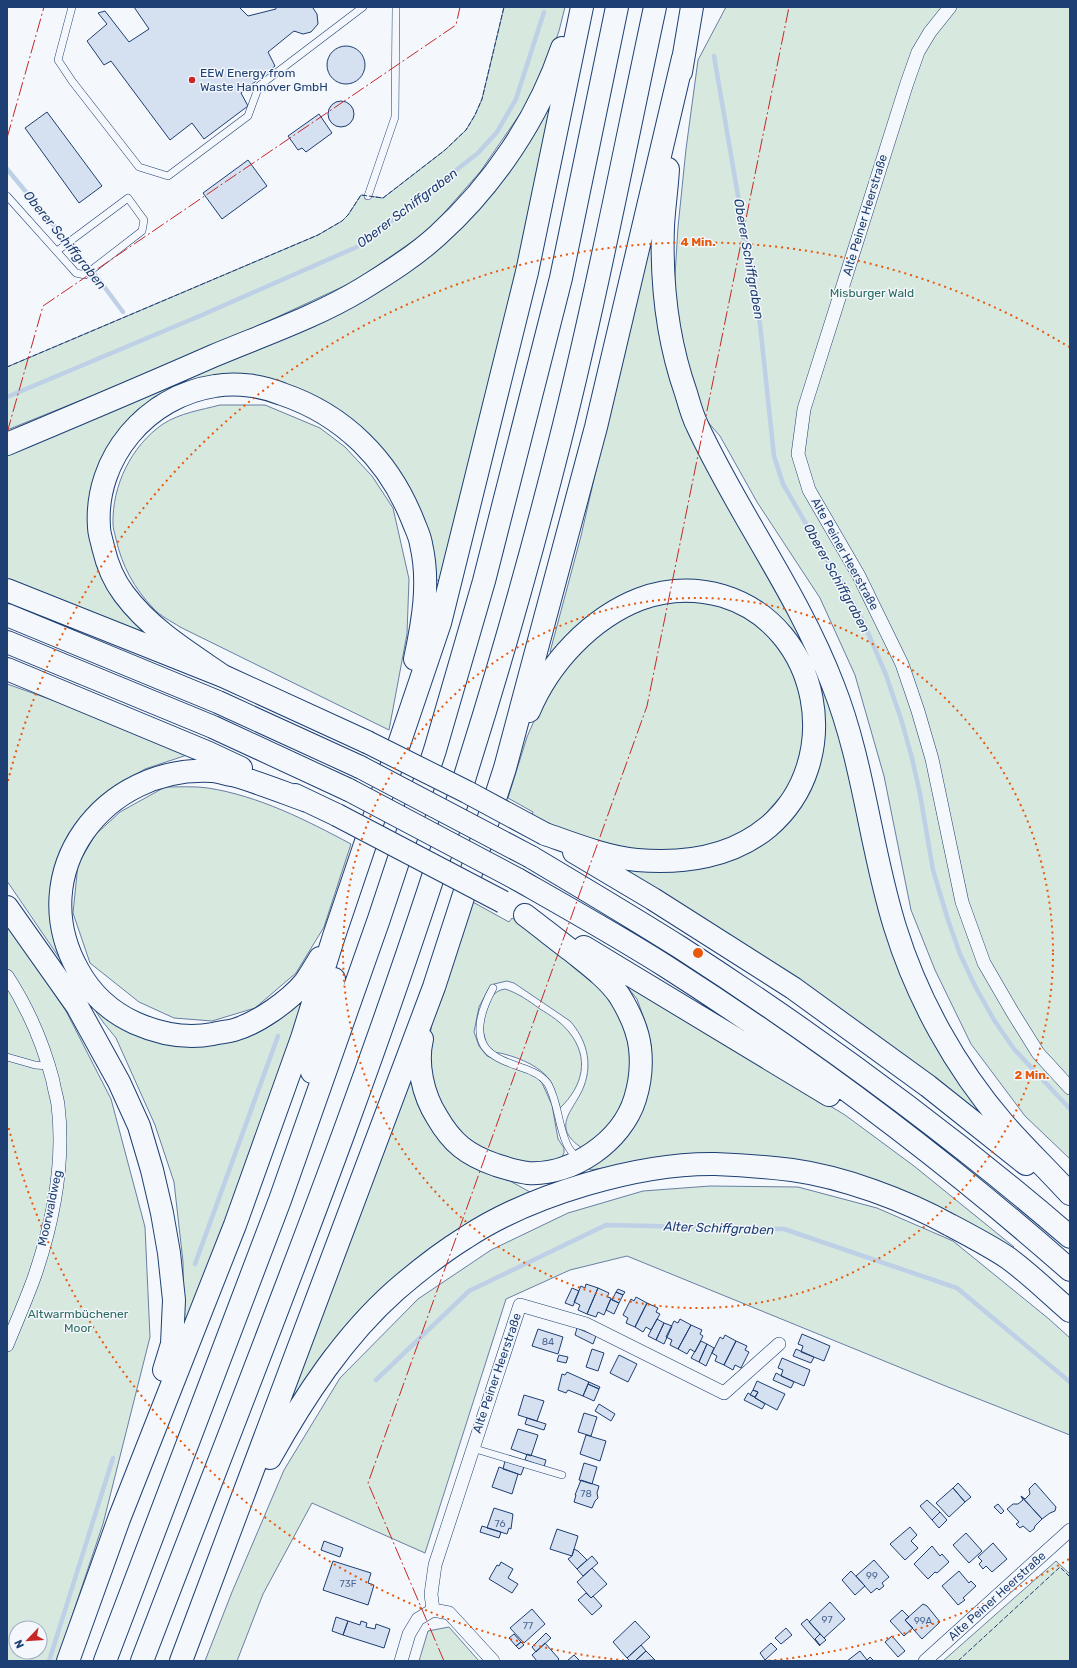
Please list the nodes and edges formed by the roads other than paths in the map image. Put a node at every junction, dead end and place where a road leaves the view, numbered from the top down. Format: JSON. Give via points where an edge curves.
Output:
{"nodes":[{"id":1,"x":72,"y":7,"type":"edge"},
{"id":2,"x":363,"y":7,"type":"edge"},
{"id":3,"x":396,"y":7,"type":"edge"},
{"id":4,"x":576,"y":7,"type":"edge"},
{"id":5,"x":582,"y":7,"type":"edge"},
{"id":6,"x":618,"y":7,"type":"edge"},
{"id":7,"x":655,"y":7,"type":"edge"},
{"id":8,"x":692,"y":7,"type":"edge"},
{"id":9,"x":950,"y":7,"type":"edge"},
{"id":10,"x":683,"y":58,"type":"junction"},
{"id":11,"x":7,"y":196,"type":"edge"},
{"id":12,"x":368,"y":196,"type":"dead end"},
{"id":13,"x":57,"y":251,"type":"junction"},
{"id":14,"x":7,"y":444,"type":"edge"},
{"id":15,"x":7,"y":590,"type":"edge"},
{"id":16,"x":7,"y":615,"type":"edge"},
{"id":17,"x":7,"y":642,"type":"edge"},
{"id":18,"x":7,"y":669,"type":"edge"},
{"id":19,"x":223,"y":676,"type":"junction"},
{"id":20,"x":400,"y":738,"type":"junction"},
{"id":21,"x":505,"y":768,"type":"junction"},
{"id":22,"x":307,"y":801,"type":"junction"},
{"id":23,"x":545,"y":834,"type":"junction"},
{"id":24,"x":366,"y":842,"type":"junction"},
{"id":25,"x":7,"y":907,"type":"edge"},
{"id":26,"x":525,"y":915,"type":"junction"},
{"id":27,"x":334,"y":936,"type":"junction"},
{"id":28,"x":7,"y":976,"type":"edge"},
{"id":29,"x":434,"y":987,"type":"junction"},
{"id":30,"x":493,"y":988,"type":"dead end"},
{"id":31,"x":7,"y":1057,"type":"edge"},
{"id":32,"x":49,"y":1066,"type":"junction"},
{"id":33,"x":1070,"y":1088,"type":"edge"},
{"id":34,"x":926,"y":1151,"type":"junction"},
{"id":35,"x":580,"y":1161,"type":"junction"},
{"id":36,"x":1070,"y":1194,"type":"edge"},
{"id":37,"x":280,"y":1200,"type":"junction"},
{"id":38,"x":1070,"y":1200,"type":"edge"},
{"id":39,"x":1070,"y":1237,"type":"edge"},
{"id":40,"x":1070,"y":1270,"type":"edge"},
{"id":41,"x":1070,"y":1311,"type":"edge"},
{"id":42,"x":779,"y":1344,"type":"dead end"},
{"id":43,"x":7,"y":1345,"type":"edge"},
{"id":44,"x":472,"y":1448,"type":"junction"},
{"id":45,"x":562,"y":1475,"type":"dead end"},
{"id":46,"x":119,"y":1519,"type":"junction"},
{"id":47,"x":235,"y":1520,"type":"junction"},
{"id":48,"x":1070,"y":1530,"type":"edge"},
{"id":49,"x":433,"y":1610,"type":"junction"},
{"id":50,"x":68,"y":1661,"type":"edge"},
{"id":51,"x":105,"y":1661,"type":"edge"},
{"id":52,"x":142,"y":1661,"type":"edge"},
{"id":53,"x":181,"y":1661,"type":"edge"},
{"id":54,"x":401,"y":1661,"type":"edge"},
{"id":55,"x":493,"y":1661,"type":"edge"},
{"id":56,"x":925,"y":1661,"type":"edge"}],
"edges":[{"from":1,"to":2,"type":"lane","via":[[58,60],[139,167],[168,176],[248,116],[259,86]]},
{"from":3,"to":12,"type":"lane","via":[[395,117]]},
{"from":4,"to":14,"type":"highway","via":[[556,67],[535,112],[513,148],[464,209],[401,264],[361,290],[308,316]]},
{"from":5,"to":20,"type":"highway","via":[[526,272],[440,624]]},
{"from":6,"to":37,"type":"highway","via":[[560,278],[484,581],[435,750],[380,919]]},
{"from":7,"to":52,"type":"highway","via":[[560,440],[520,592],[471,760],[416,932],[323,1190]]},
{"from":8,"to":10,"type":"highway"},
{"from":9,"to":33,"type":"street","name":"Alte Peiner Heerstraße","via":[[918,52],[907,83],[804,409],[798,454],[810,490],[859,576],[902,664],[932,758],[962,902],[984,963],[1038,1053]]},
{"from":10,"to":21,"type":"highway","via":[[596,427]]},
{"from":10,"to":36,"type":"highway","via":[[663,225],[665,304],[676,364],[696,423],[728,486],[796,603],[835,689],[858,766],[894,925],[909,967],[929,1010],[963,1068],[1003,1123]]},
{"from":11,"to":13,"type":"lane"},
{"from":13,"to":13,"type":"lane","via":[[76,273],[85,275],[142,231],[144,220],[128,198]]},
{"from":15,"to":19,"type":"highway"},
{"from":16,"to":39,"type":"highway","bridge":true,"via":[[218,702],[360,767],[531,857],[681,948],[785,1017],[940,1130]]},
{"from":17,"to":34,"type":"highway","bridge":true,"via":[[214,727],[349,790],[517,879],[668,968],[864,1103]]},
{"from":18,"to":22,"type":"highway","via":[[209,753]]},
{"from":19,"to":20,"type":"highway","via":[[167,637],[145,618],[123,593],[107,563],[99,528],[100,497],[108,469],[119,448],[151,413],[171,400],[192,392],[216,385],[243,385],[267,388],[300,400],[327,414],[355,434],[385,468],[406,505],[421,543],[425,578],[422,623]]},
{"from":19,"to":23,"type":"highway","bridge":true,"via":[[367,742]]},
{"from":20,"to":24,"type":"highway"},
{"from":21,"to":23,"type":"highway","via":[[533,701],[555,667],[588,631],[624,605],[654,594],[682,590],[709,592],[736,600],[759,613],[795,652],[806,676],[813,703],[815,728],[812,752],[807,771],[797,791],[785,810],[768,827],[750,840],[726,851],[699,859],[668,861],[636,860]]},
{"from":21,"to":29,"type":"highway"},
{"from":22,"to":26,"type":"highway","bridge":true},
{"from":22,"to":27,"type":"highway","via":[[249,780],[214,771],[187,771],[160,776],[130,788],[91,822],[74,846],[60,896],[62,928],[70,956],[99,999],[125,1018],[146,1028],[173,1035],[200,1036],[235,1030],[287,1000],[305,981]]},
{"from":23,"to":38,"type":"highway","via":[[792,988],[928,1086]]},
{"from":24,"to":27,"type":"highway"},
{"from":24,"to":37,"type":"highway"},
{"from":25,"to":46,"type":"highway","via":[[77,1006],[119,1082],[139,1126],[162,1213],[174,1300],[172,1344],[128,1475]]},
{"from":26,"to":34,"type":"highway","via":[[596,954]]},
{"from":26,"to":35,"type":"highway","via":[[597,971],[618,994],[633,1022],[640,1048],[638,1088],[624,1121],[606,1143]]},
{"from":27,"to":46,"type":"highway","via":[[302,1038],[234,1225]]},
{"from":28,"to":32,"type":"street","name":"Moorwaldweg","via":[[34,1025]]},
{"from":29,"to":35,"type":"highway","via":[[420,1046],[421,1075],[430,1107],[447,1134],[463,1150],[483,1161],[528,1173],[553,1171]]},
{"from":29,"to":47,"type":"highway"},
{"from":30,"to":35,"type":"lane","via":[[480,1021],[484,1046],[494,1056],[538,1074],[548,1083],[566,1144]]},
{"from":31,"to":32,"type":"lane"},
{"from":32,"to":43,"type":"street","name":"Moorwaldweg","via":[[58,1104],[59,1167],[52,1216],[34,1278]]},
{"from":34,"to":40,"type":"highway","via":[[1014,1220]]},
{"from":37,"to":51,"type":"highway"},
{"from":41,"to":47,"type":"highway","via":[[1008,1259],[965,1233],[925,1211],[835,1179],[793,1170],[715,1164],[646,1170],[612,1177],[547,1198],[466,1236],[395,1291],[366,1320],[313,1387],[283,1434]]},
{"from":42,"to":44,"type":"street","name":"Alte Peiner Heerstraße","via":[[724,1393],[586,1324],[520,1304]]},
{"from":44,"to":45,"type":"lane"},
{"from":44,"to":49,"type":"street","name":"Alte Peiner Heerstraße","via":[[435,1565],[431,1594]]},
{"from":46,"to":50,"type":"highway"},
{"from":47,"to":53,"type":"highway"},
{"from":48,"to":56,"type":"street","name":"Alte Peiner Heerstraße"},
{"from":49,"to":54,"type":"street","via":[[418,1619],[409,1634]]},
{"from":49,"to":55,"type":"street","via":[[449,1613]]}]}
